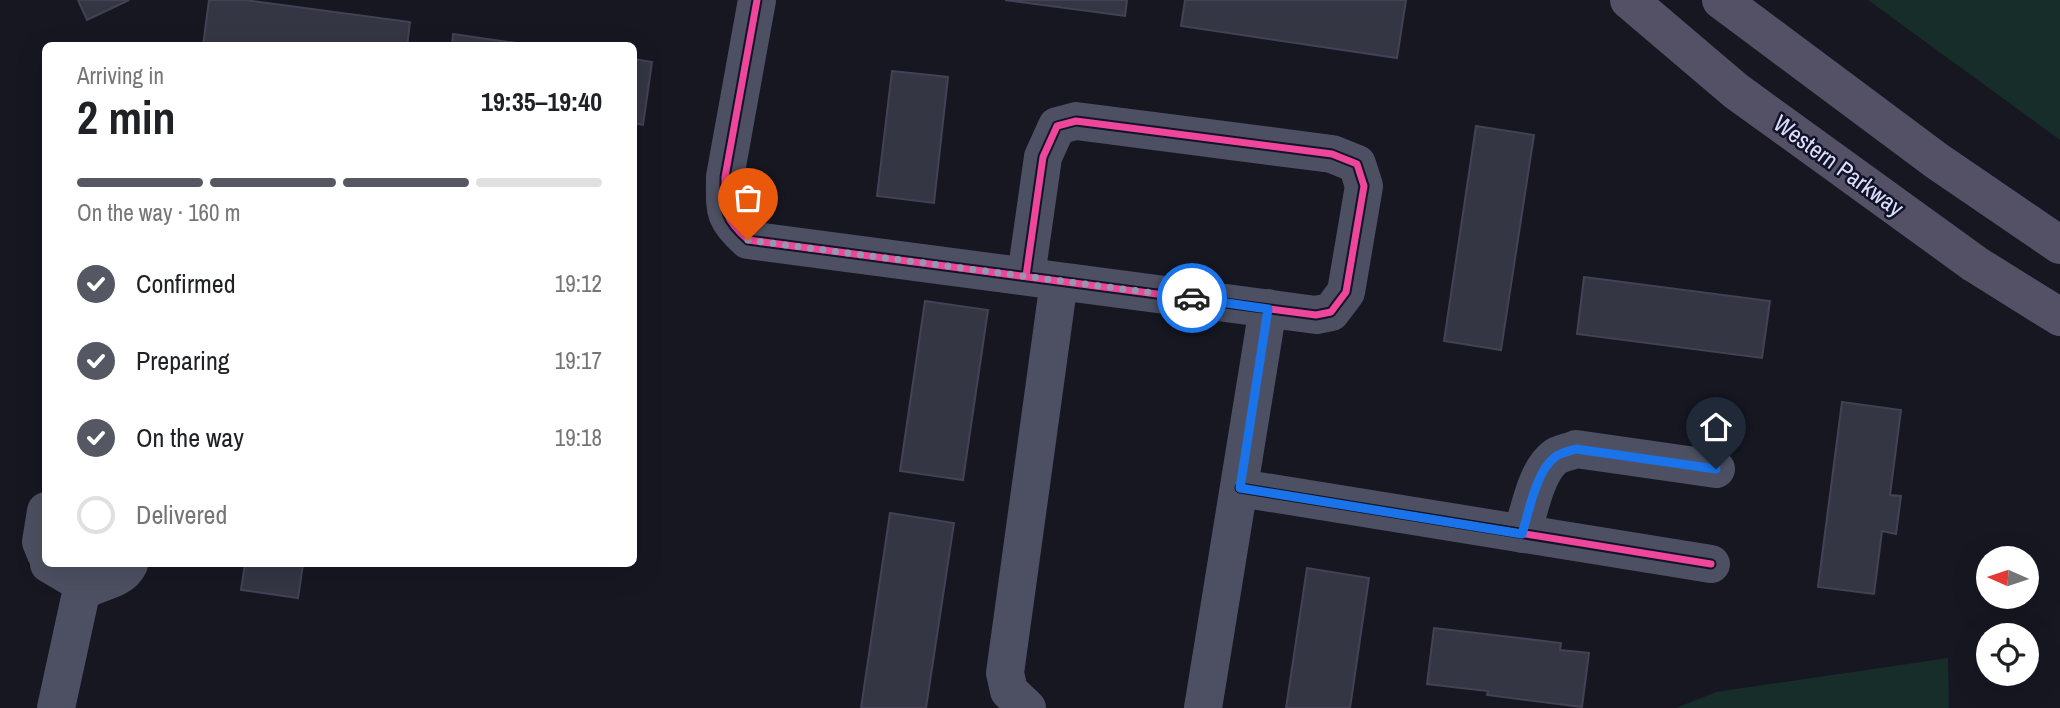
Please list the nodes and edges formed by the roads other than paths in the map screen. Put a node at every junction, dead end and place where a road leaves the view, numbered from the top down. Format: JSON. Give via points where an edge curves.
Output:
{"nodes":[{"id":1,"x":1629,"y":0,"type":"edge"},
{"id":2,"x":1721,"y":0,"type":"edge"},
{"id":3,"x":753,"y":1,"type":"edge"},
{"id":4,"x":2060,"y":245,"type":"edge"},
{"id":5,"x":1043,"y":279,"type":"junction"},
{"id":6,"x":1268,"y":309,"type":"junction"},
{"id":7,"x":2060,"y":317,"type":"edge"},
{"id":8,"x":1716,"y":469,"type":"dead end"},
{"id":9,"x":1240,"y":488,"type":"junction"},
{"id":10,"x":1522,"y":534,"type":"junction"},
{"id":11,"x":1711,"y":564,"type":"dead end"},
{"id":12,"x":54,"y":567,"type":"edge"},
{"id":13,"x":127,"y":567,"type":"edge"},
{"id":14,"x":88,"y":587,"type":"junction"},
{"id":15,"x":56,"y":708,"type":"edge"},
{"id":16,"x":1027,"y":708,"type":"edge"},
{"id":17,"x":1203,"y":708,"type":"edge"}],
"edges":[{"from":1,"to":7,"type":"main road","name":"Western Parkway","via":[[1736,91],[1975,264]]},
{"from":2,"to":4,"type":"main road","via":[[1937,161]]},
{"from":3,"to":5,"type":"street","via":[[725,177],[725,207],[731,225],[748,240]]},
{"from":5,"to":6,"type":"street"},
{"from":5,"to":6,"type":"street","via":[[1043,157],[1057,126],[1076,121],[1332,154],[1357,164],[1364,186],[1346,292],[1331,312],[1316,315]]},
{"from":5,"to":16,"type":"street","via":[[1004,673],[1009,691]]},
{"from":6,"to":9,"type":"street"},
{"from":8,"to":10,"type":"street","via":[[1576,449],[1555,456],[1536,489]]},
{"from":9,"to":10,"type":"street"},
{"from":9,"to":17,"type":"street"},
{"from":10,"to":11,"type":"street"},
{"from":12,"to":14,"type":"street"},
{"from":13,"to":14,"type":"street","via":[[122,575]]},
{"from":14,"to":15,"type":"street","via":[[78,603]]}]}
